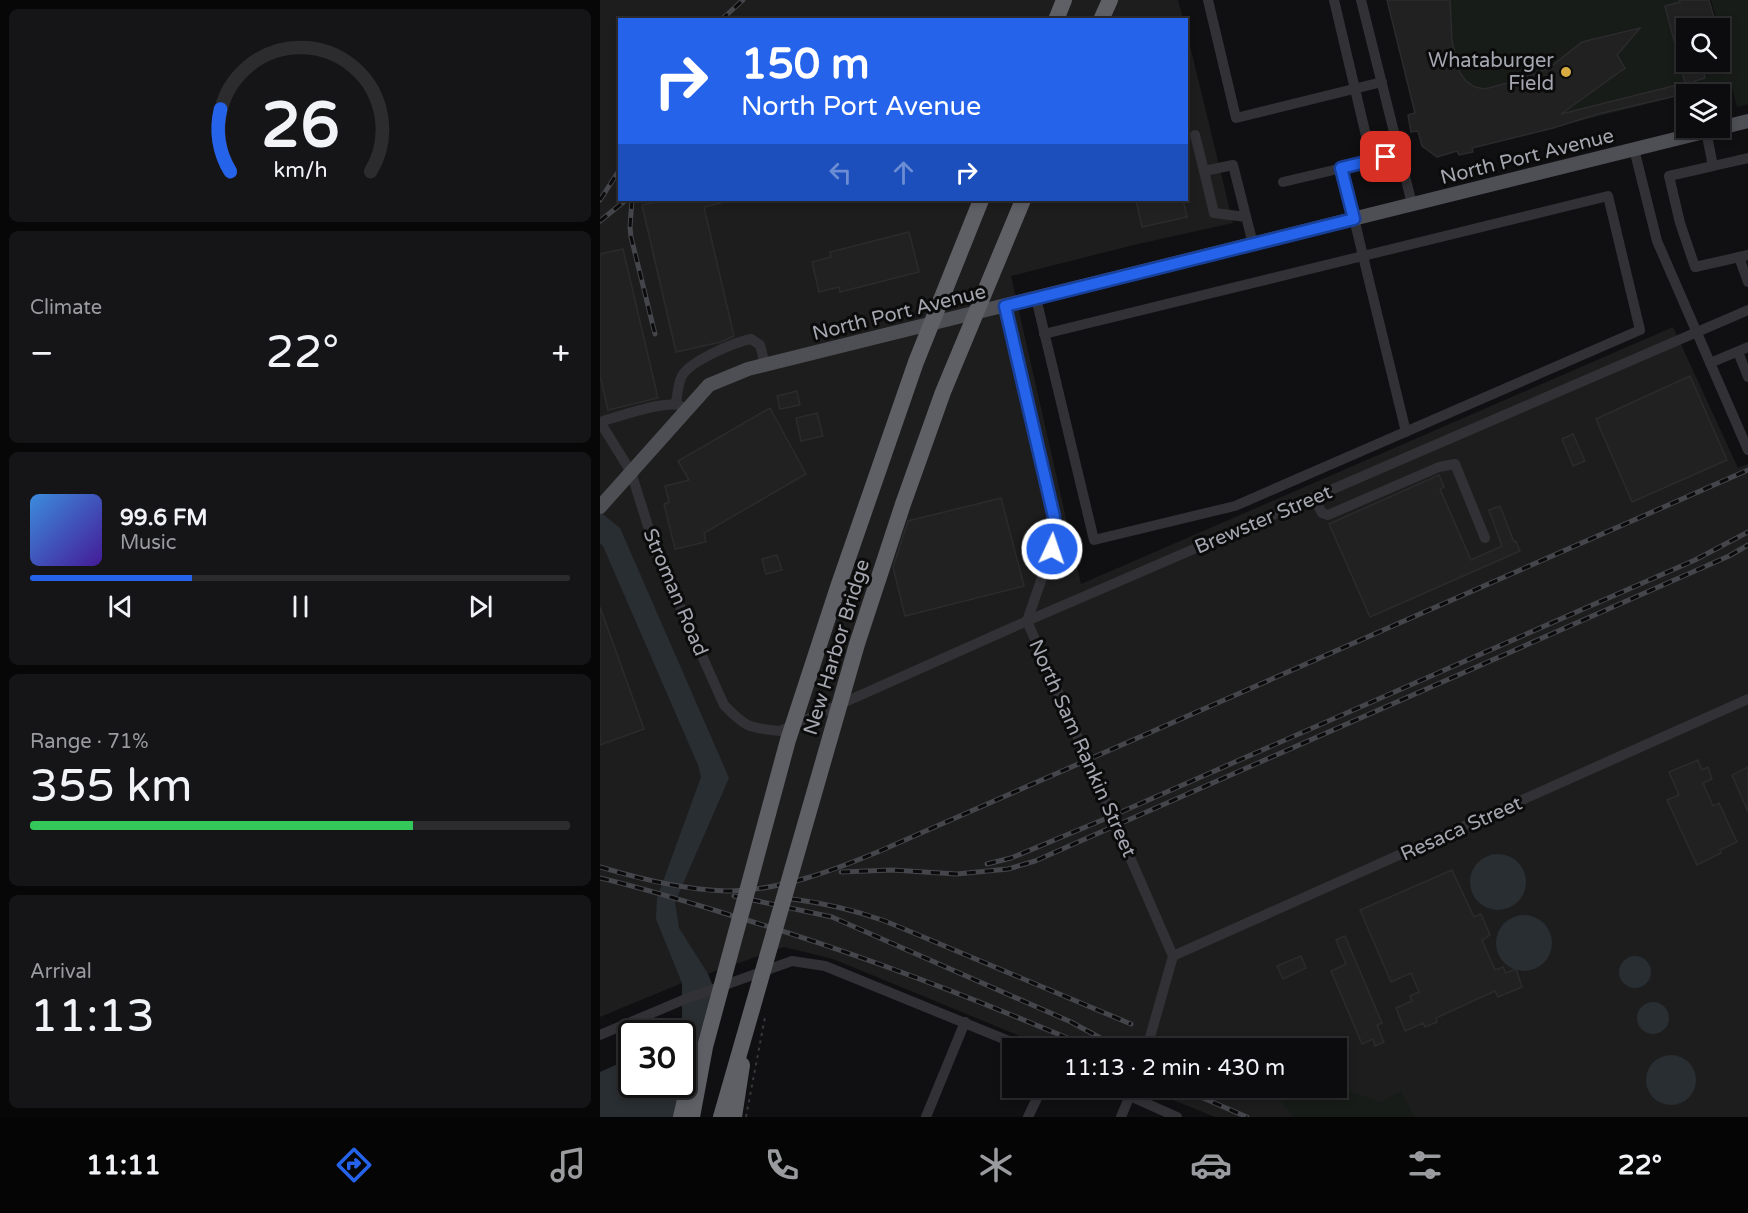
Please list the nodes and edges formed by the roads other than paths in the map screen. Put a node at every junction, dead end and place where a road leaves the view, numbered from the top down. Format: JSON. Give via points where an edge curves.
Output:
{"nodes":[{"id":1,"x":1064,"y":0,"type":"edge"},
{"id":2,"x":1110,"y":0,"type":"edge"},
{"id":3,"x":1208,"y":0,"type":"edge"},
{"id":4,"x":1334,"y":0,"type":"edge"},
{"id":5,"x":1361,"y":0,"type":"edge"},
{"id":6,"x":1057,"y":18,"type":"edge"},
{"id":7,"x":1102,"y":18,"type":"edge"},
{"id":8,"x":1382,"y":82,"type":"junction"},
{"id":9,"x":1355,"y":89,"type":"junction"},
{"id":10,"x":1748,"y":121,"type":"edge"},
{"id":11,"x":1730,"y":125,"type":"edge"},
{"id":12,"x":1195,"y":135,"type":"dead end"},
{"id":13,"x":1678,"y":138,"type":"edge"},
{"id":14,"x":1707,"y":138,"type":"edge"},
{"id":15,"x":1634,"y":149,"type":"junction"},
{"id":16,"x":1400,"y":154,"type":"junction"},
{"id":17,"x":1748,"y":158,"type":"edge"},
{"id":18,"x":1372,"y":161,"type":"junction"},
{"id":19,"x":1713,"y":166,"type":"junction"},
{"id":20,"x":1341,"y":168,"type":"junction"},
{"id":21,"x":1204,"y":171,"type":"junction"},
{"id":22,"x":1283,"y":182,"type":"dead end"},
{"id":23,"x":981,"y":201,"type":"edge"},
{"id":24,"x":1023,"y":201,"type":"edge"},
{"id":25,"x":1412,"y":204,"type":"junction"},
{"id":26,"x":1246,"y":217,"type":"junction"},
{"id":27,"x":1354,"y":219,"type":"junction"},
{"id":28,"x":1253,"y":244,"type":"junction"},
{"id":29,"x":1363,"y":256,"type":"junction"},
{"id":30,"x":1743,"y":256,"type":"edge"},
{"id":31,"x":1748,"y":282,"type":"edge"},
{"id":32,"x":1035,"y":298,"type":"junction"},
{"id":33,"x":1005,"y":306,"type":"junction"},
{"id":34,"x":1748,"y":310,"type":"edge"},
{"id":35,"x":1697,"y":333,"type":"junction"},
{"id":36,"x":1044,"y":334,"type":"junction"},
{"id":37,"x":1743,"y":350,"type":"edge"},
{"id":38,"x":1710,"y":363,"type":"junction"},
{"id":39,"x":765,"y":364,"type":"junction"},
{"id":40,"x":1748,"y":377,"type":"edge"},
{"id":41,"x":681,"y":407,"type":"junction"},
{"id":42,"x":600,"y":422,"type":"edge"},
{"id":43,"x":1406,"y":432,"type":"junction"},
{"id":44,"x":1748,"y":450,"type":"edge"},
{"id":45,"x":631,"y":472,"type":"junction"},
{"id":46,"x":1314,"y":498,"type":"junction"},
{"id":47,"x":601,"y":506,"type":"edge"},
{"id":48,"x":1485,"y":538,"type":"dead end"},
{"id":49,"x":1028,"y":621,"type":"junction"},
{"id":50,"x":1748,"y":699,"type":"edge"},
{"id":51,"x":780,"y":731,"type":"joint"},
{"id":52,"x":1173,"y":956,"type":"junction"},
{"id":53,"x":965,"y":1022,"type":"junction"},
{"id":54,"x":747,"y":1032,"type":"junction"},
{"id":55,"x":600,"y":1035,"type":"edge"},
{"id":56,"x":1003,"y":1038,"type":"edge"},
{"id":57,"x":1150,"y":1038,"type":"edge"},
{"id":58,"x":705,"y":1047,"type":"junction"},
{"id":59,"x":1037,"y":1098,"type":"edge"},
{"id":60,"x":1129,"y":1098,"type":"edge"},
{"id":61,"x":1143,"y":1098,"type":"edge"},
{"id":62,"x":681,"y":1117,"type":"edge"},
{"id":63,"x":692,"y":1117,"type":"edge"},
{"id":64,"x":721,"y":1117,"type":"edge"},
{"id":65,"x":734,"y":1117,"type":"edge"},
{"id":66,"x":926,"y":1117,"type":"edge"},
{"id":67,"x":1028,"y":1117,"type":"edge"},
{"id":68,"x":1121,"y":1117,"type":"edge"},
{"id":69,"x":1177,"y":1117,"type":"edge"}],
"edges":[{"from":1,"to":6,"type":"highway"},
{"from":2,"to":7,"type":"highway"},
{"from":3,"to":9,"type":"street","via":[[1236,118]]},
{"from":4,"to":9,"type":"street"},
{"from":5,"to":8,"type":"street"},
{"from":8,"to":9,"type":"street"},
{"from":8,"to":16,"type":"street"},
{"from":9,"to":18,"type":"street"},
{"from":10,"to":11,"type":"main road","name":"North Port Avenue"},
{"from":12,"to":21,"type":"street"},
{"from":13,"to":15,"type":"main road","name":"North Port Avenue"},
{"from":14,"to":19,"type":"street"},
{"from":15,"to":25,"type":"main road","name":"North Port Avenue"},
{"from":15,"to":35,"type":"street","via":[[1657,241]]},
{"from":16,"to":18,"type":"street"},
{"from":16,"to":25,"type":"street"},
{"from":17,"to":19,"type":"street"},
{"from":18,"to":20,"type":"street"},
{"from":19,"to":30,"type":"street","via":[[1670,176],[1680,223],[1695,267]]},
{"from":20,"to":22,"type":"street"},
{"from":20,"to":27,"type":"street"},
{"from":21,"to":26,"type":"street","via":[[1214,213]]},
{"from":21,"to":26,"type":"street","via":[[1233,165]]},
{"from":23,"to":58,"type":"highway","name":"New Harbor Bridge","bridge":true,"via":[[916,362],[791,729]]},
{"from":24,"to":54,"type":"highway","name":"New Harbor Bridge","bridge":true,"via":[[943,392],[903,504],[857,644]]},
{"from":25,"to":27,"type":"main road","name":"North Port Avenue"},
{"from":26,"to":28,"type":"street"},
{"from":27,"to":28,"type":"main road","name":"North Port Avenue"},
{"from":27,"to":29,"type":"street"},
{"from":28,"to":32,"type":"main road","name":"North Port Avenue"},
{"from":29,"to":36,"type":"street"},
{"from":29,"to":43,"type":"street"},
{"from":29,"to":43,"type":"street","via":[[1608,196],[1640,330]]},
{"from":30,"to":31,"type":"street"},
{"from":32,"to":33,"type":"main road","name":"North Port Avenue"},
{"from":32,"to":36,"type":"street"},
{"from":33,"to":39,"type":"main road","name":"North Port Avenue"},
{"from":33,"to":49,"type":"street","name":"North Sam Rankin Street","via":[[1054,517],[1052,549]]},
{"from":34,"to":35,"type":"street","name":"Brewster Street"},
{"from":35,"to":38,"type":"street"},
{"from":35,"to":46,"type":"street","name":"Brewster Street"},
{"from":36,"to":43,"type":"street","via":[[1094,540],[1235,506]]},
{"from":37,"to":38,"type":"street"},
{"from":37,"to":40,"type":"street"},
{"from":38,"to":44,"type":"street"},
{"from":39,"to":41,"type":"main road","name":"North Port Avenue","via":[[709,385]]},
{"from":39,"to":41,"type":"street","via":[[760,345],[752,339],[727,346],[681,376]]},
{"from":41,"to":42,"type":"street"},
{"from":41,"to":45,"type":"main road","name":"North Port Avenue"},
{"from":42,"to":45,"type":"street","name":"Stroman Road"},
{"from":45,"to":47,"type":"main road","name":"North Port Avenue"},
{"from":45,"to":51,"type":"street","name":"Stroman Road","via":[[657,555],[724,705],[740,722]]},
{"from":46,"to":48,"type":"street","via":[[1322,513],[1328,515],[1439,467],[1455,464]]},
{"from":46,"to":49,"type":"street","name":"Brewster Street"},
{"from":49,"to":51,"type":"street","name":"Brewster Street"},
{"from":49,"to":52,"type":"street","name":"North Sam Rankin Street"},
{"from":50,"to":52,"type":"street","name":"Resaca Street"},
{"from":52,"to":57,"type":"street"},
{"from":53,"to":55,"type":"street","via":[[825,966],[792,961]]},
{"from":53,"to":56,"type":"street"},
{"from":53,"to":66,"type":"street"},
{"from":54,"to":64,"type":"highway","name":"New Harbor Bridge","bridge":true},
{"from":54,"to":65,"type":"highway","bridge":true},
{"from":58,"to":62,"type":"highway","bridge":true,"via":[[688,1087]]},
{"from":58,"to":63,"type":"highway","name":"New Harbor Bridge","bridge":true},
{"from":59,"to":67,"type":"street"},
{"from":60,"to":68,"type":"street"},
{"from":61,"to":69,"type":"street"}]}
